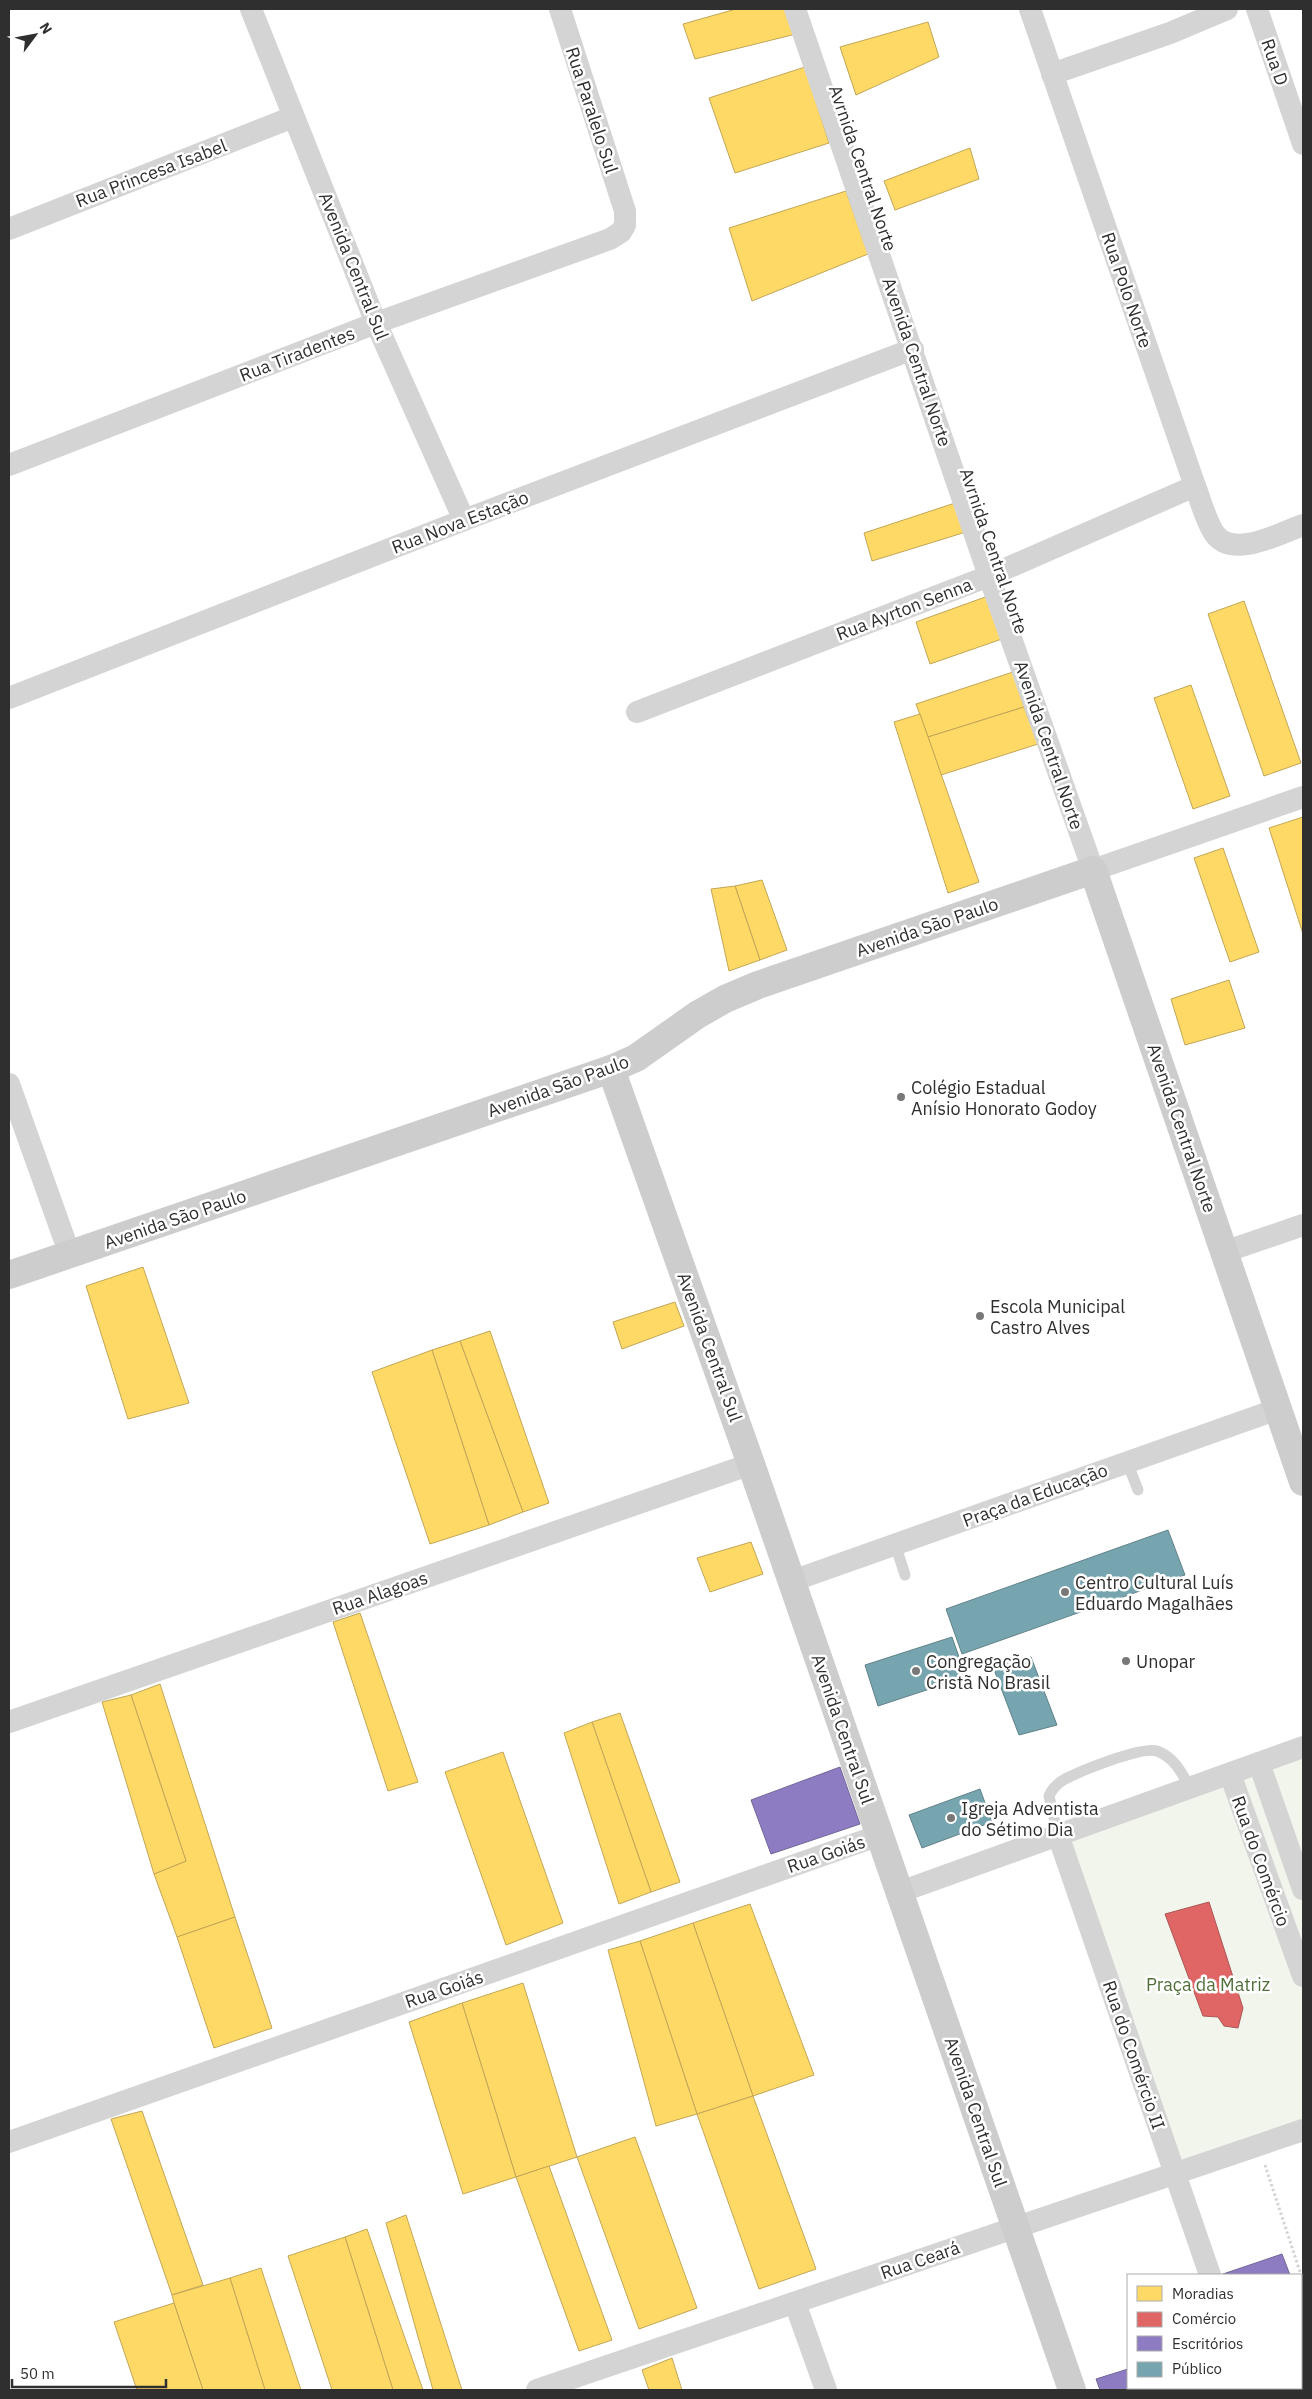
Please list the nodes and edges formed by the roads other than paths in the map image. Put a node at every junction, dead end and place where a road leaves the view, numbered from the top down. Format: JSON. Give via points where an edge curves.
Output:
{"nodes":[{"id":1,"x":250,"y":9,"type":"edge"},
{"id":2,"x":560,"y":9,"type":"edge"},
{"id":3,"x":796,"y":9,"type":"edge"},
{"id":4,"x":808,"y":9,"type":"edge"},
{"id":5,"x":1030,"y":9,"type":"edge"},
{"id":6,"x":1227,"y":9,"type":"edge"},
{"id":7,"x":1257,"y":9,"type":"edge"},
{"id":8,"x":1052,"y":74,"type":"junction"},
{"id":9,"x":293,"y":117,"type":"junction"},
{"id":10,"x":1303,"y":144,"type":"edge"},
{"id":11,"x":625,"y":211,"type":"joint"},
{"id":12,"x":9,"y":229,"type":"edge"},
{"id":13,"x":376,"y":323,"type":"junction"},
{"id":14,"x":913,"y":349,"type":"junction"},
{"id":15,"x":9,"y":465,"type":"edge"},
{"id":16,"x":1195,"y":486,"type":"junction"},
{"id":17,"x":464,"y":520,"type":"junction"},
{"id":18,"x":1303,"y":525,"type":"edge"},
{"id":19,"x":995,"y":573,"type":"junction"},
{"id":20,"x":9,"y":698,"type":"edge"},
{"id":21,"x":637,"y":712,"type":"dead end"},
{"id":22,"x":1303,"y":797,"type":"edge"},
{"id":23,"x":1303,"y":806,"type":"edge"},
{"id":24,"x":1097,"y":871,"type":"junction"},
{"id":25,"x":611,"y":1069,"type":"junction"},
{"id":26,"x":9,"y":1084,"type":"edge"},
{"id":27,"x":1303,"y":1225,"type":"edge"},
{"id":28,"x":1224,"y":1252,"type":"junction"},
{"id":29,"x":70,"y":1255,"type":"junction"},
{"id":30,"x":9,"y":1275,"type":"edge"},
{"id":31,"x":1278,"y":1409,"type":"junction"},
{"id":32,"x":1127,"y":1462,"type":"junction"},
{"id":33,"x":751,"y":1464,"type":"junction"},
{"id":34,"x":1303,"y":1482,"type":"edge"},
{"id":35,"x":1138,"y":1490,"type":"dead end"},
{"id":36,"x":896,"y":1544,"type":"junction"},
{"id":37,"x":906,"y":1575,"type":"dead end"},
{"id":38,"x":792,"y":1581,"type":"junction"},
{"id":39,"x":9,"y":1722,"type":"edge"},
{"id":40,"x":1303,"y":1747,"type":"edge"},
{"id":41,"x":1260,"y":1763,"type":"junction"},
{"id":42,"x":1230,"y":1774,"type":"junction"},
{"id":43,"x":1190,"y":1788,"type":"junction"},
{"id":44,"x":880,"y":1835,"type":"junction"},
{"id":45,"x":1058,"y":1835,"type":"junction"},
{"id":46,"x":1303,"y":1889,"type":"edge"},
{"id":47,"x":900,"y":1892,"type":"junction"},
{"id":48,"x":1303,"y":1976,"type":"edge"},
{"id":49,"x":1303,"y":2130,"type":"edge"},
{"id":50,"x":9,"y":2142,"type":"edge"},
{"id":51,"x":1176,"y":2173,"type":"junction"},
{"id":52,"x":1016,"y":2228,"type":"junction"},
{"id":53,"x":1210,"y":2274,"type":"edge"},
{"id":54,"x":795,"y":2303,"type":"junction"},
{"id":55,"x":537,"y":2390,"type":"edge"},
{"id":56,"x":826,"y":2390,"type":"edge"},
{"id":57,"x":1072,"y":2390,"type":"edge"}],
"edges":[{"from":1,"to":9,"type":"street","name":"Avenida Central Sul"},
{"from":2,"to":11,"type":"street","name":"Rua Paralelo Sul"},
{"from":3,"to":14,"type":"street","name":"Avenida Central Norte"},
{"from":4,"to":19,"type":"street","name":"Avrnida Central Norte"},
{"from":5,"to":8,"type":"street","name":"Rua Polo Norte"},
{"from":6,"to":8,"type":"street","via":[[1170,33]]},
{"from":7,"to":10,"type":"street","name":"Rua D"},
{"from":8,"to":16,"type":"street","name":"Rua Polo Norte"},
{"from":9,"to":12,"type":"street","name":"Rua Princesa Isabel"},
{"from":9,"to":13,"type":"street","name":"Avenida Central Sul"},
{"from":11,"to":13,"type":"street","name":"Rua Tiradentes","via":[[625,225],[610,239]]},
{"from":13,"to":15,"type":"street","name":"Rua Tiradentes"},
{"from":13,"to":17,"type":"street","name":"Avenida Central Sul"},
{"from":14,"to":17,"type":"street","name":"Rua Nova Estação"},
{"from":14,"to":19,"type":"street","name":"Avenida Central Norte"},
{"from":16,"to":18,"type":"street","name":"Rua Polo Norte","via":[[1214,534],[1232,546],[1249,545]]},
{"from":16,"to":19,"type":"street","name":"Rua Ayrton Senna"},
{"from":17,"to":20,"type":"street","name":"Rua Nova Estação"},
{"from":19,"to":21,"type":"street","name":"Rua Ayrton Senna"},
{"from":19,"to":24,"type":"street","name":"Avenida Central Norte"},
{"from":22,"to":24,"type":"street"},
{"from":23,"to":24,"type":"street"},
{"from":24,"to":25,"type":"main road","name":"Avenida São Paulo","via":[[758,985],[725,999],[665,1035],[636,1058]]},
{"from":24,"to":28,"type":"main road","name":"Avenida Central Norte"},
{"from":25,"to":29,"type":"main road","name":"Avenida São Paulo"},
{"from":25,"to":33,"type":"main road","name":"Avenida Central Sul"},
{"from":26,"to":29,"type":"street"},
{"from":27,"to":28,"type":"street"},
{"from":28,"to":31,"type":"main road","name":"Avenida Central Norte"},
{"from":29,"to":30,"type":"main road","name":"Avenida São Paulo"},
{"from":31,"to":32,"type":"street","name":"Praça da Educação"},
{"from":31,"to":34,"type":"main road","name":"Avenida Central Norte"},
{"from":32,"to":35,"type":"lane"},
{"from":32,"to":36,"type":"street","name":"Praça da Educação"},
{"from":33,"to":38,"type":"main road","name":"Avenida Central Sul"},
{"from":33,"to":39,"type":"street","name":"Rua Alagoas"},
{"from":36,"to":37,"type":"lane"},
{"from":36,"to":38,"type":"street","name":"Praça da Educação"},
{"from":38,"to":44,"type":"main road","name":"Avenida Central Sul"},
{"from":40,"to":41,"type":"street"},
{"from":41,"to":42,"type":"street"},
{"from":41,"to":46,"type":"street","name":"Rua do Comércio"},
{"from":42,"to":43,"type":"street"},
{"from":42,"to":48,"type":"street","name":"Rua do Comércio"},
{"from":43,"to":45,"type":"street"},
{"from":43,"to":45,"type":"lane","via":[[1180,1770],[1159,1752],[1150,1749],[1135,1752],[1063,1780],[1052,1790],[1049,1796]]},
{"from":44,"to":47,"type":"main road","name":"Avenida Central Sul"},
{"from":44,"to":50,"type":"street","name":"Rua Goiás"},
{"from":45,"to":47,"type":"street"},
{"from":45,"to":51,"type":"street","name":"Rua do Comércio II"},
{"from":47,"to":52,"type":"main road","name":"Avenida Central Sul"},
{"from":49,"to":51,"type":"street","name":"Rua Ceará"},
{"from":51,"to":52,"type":"street","name":"Rua Ceará"},
{"from":51,"to":53,"type":"street","name":"Rua do Comércio II"},
{"from":52,"to":54,"type":"street","name":"Rua Ceará"},
{"from":52,"to":57,"type":"main road","name":"Avenida Central Sul"},
{"from":54,"to":55,"type":"street","name":"Rua Ceará"},
{"from":54,"to":56,"type":"street"}]}
